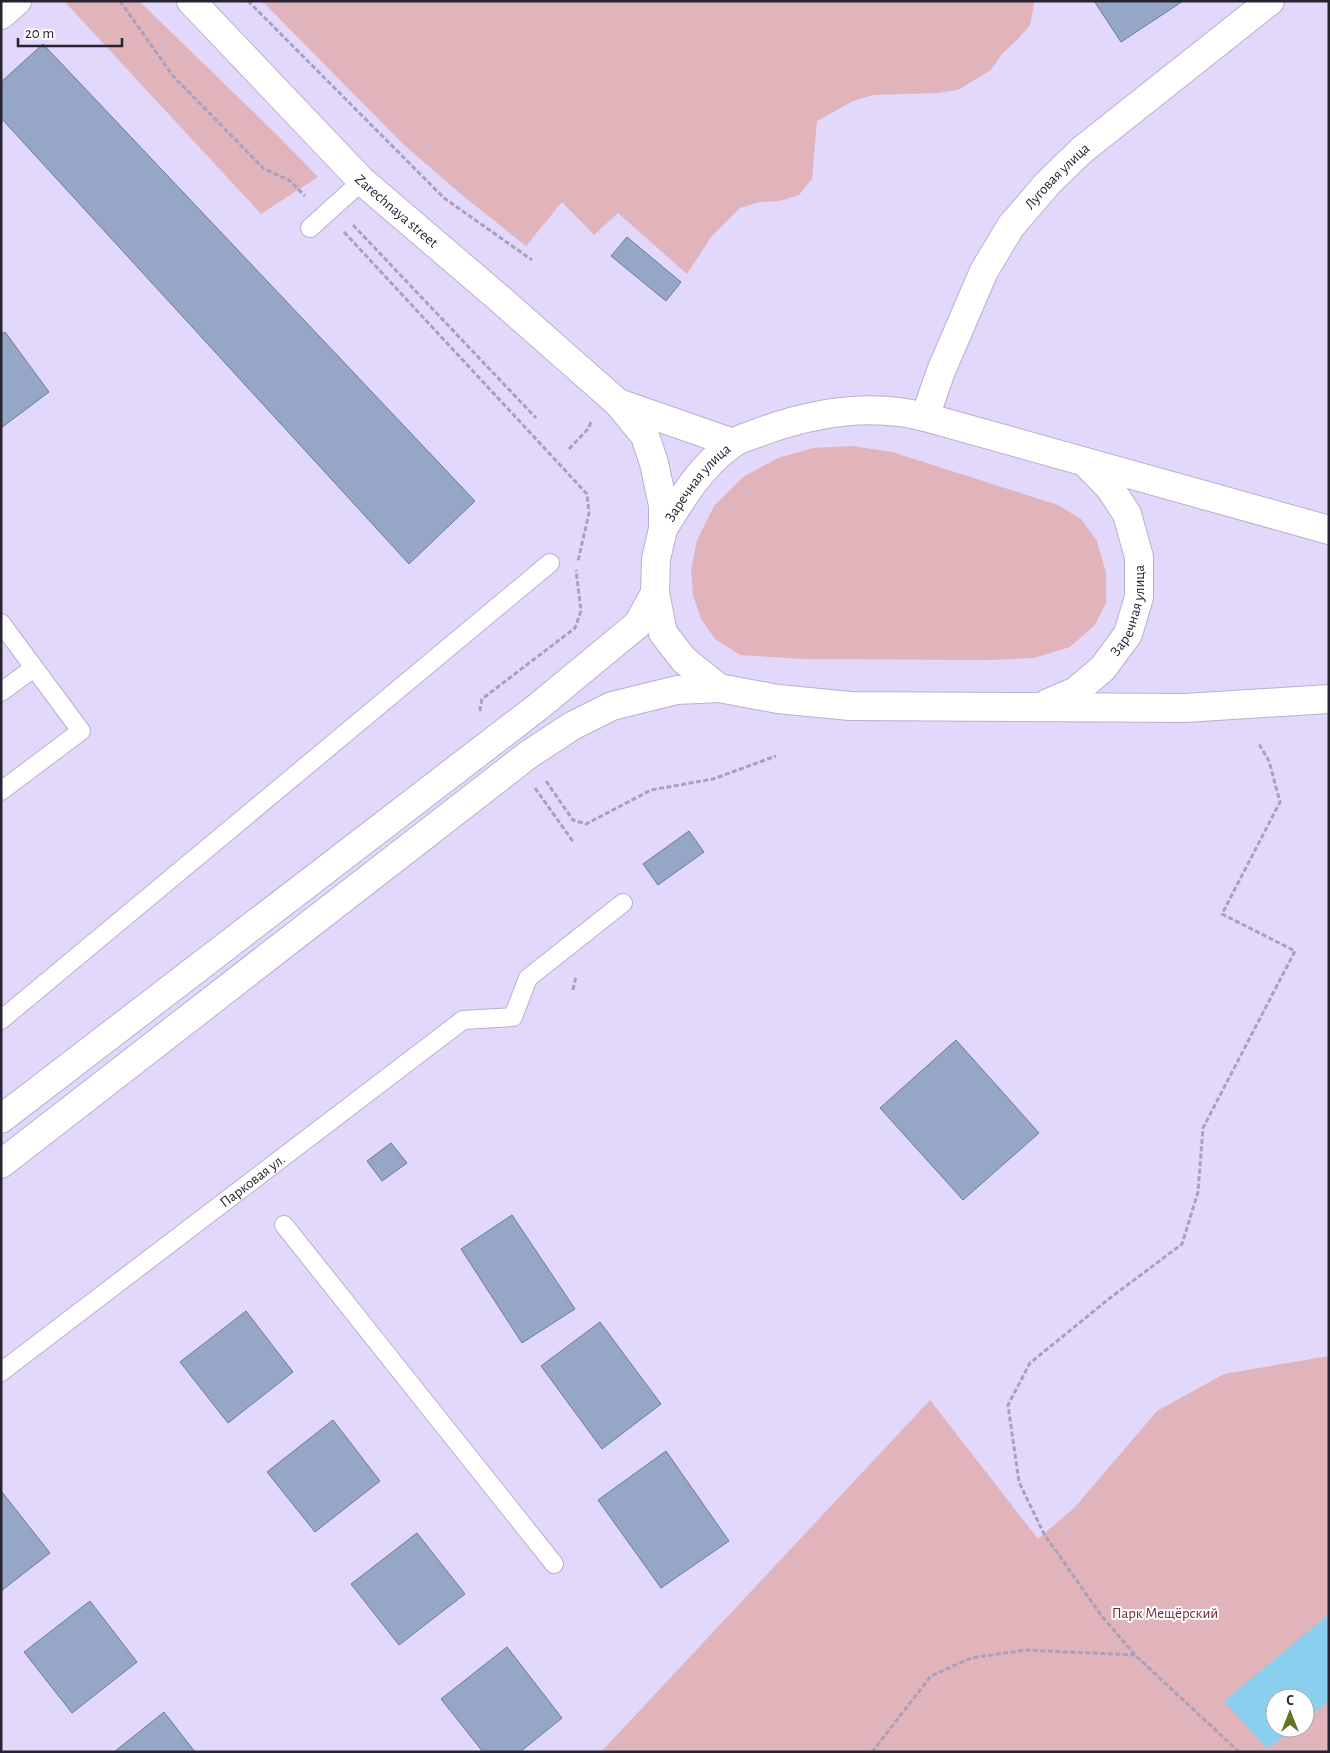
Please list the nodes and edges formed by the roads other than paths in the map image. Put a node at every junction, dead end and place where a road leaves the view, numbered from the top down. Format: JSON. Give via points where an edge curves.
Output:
{"nodes":[{"id":1,"x":18,"y":1,"type":"edge"},
{"id":2,"x":191,"y":1,"type":"edge"},
{"id":3,"x":1270,"y":1,"type":"edge"},
{"id":4,"x":1,"y":15,"type":"edge"},
{"id":5,"x":362,"y":181,"type":"junction"},
{"id":6,"x":310,"y":228,"type":"dead end"},
{"id":7,"x":606,"y":408,"type":"junction"},
{"id":8,"x":925,"y":417,"type":"junction"},
{"id":9,"x":733,"y":442,"type":"junction"},
{"id":10,"x":1084,"y":462,"type":"junction"},
{"id":11,"x":662,"y":529,"type":"junction"},
{"id":12,"x":1329,"y":530,"type":"edge"},
{"id":13,"x":550,"y":563,"type":"dead end"},
{"id":14,"x":655,"y":593,"type":"junction"},
{"id":15,"x":1,"y":624,"type":"edge"},
{"id":16,"x":34,"y":668,"type":"junction"},
{"id":17,"x":719,"y":688,"type":"junction"},
{"id":18,"x":1,"y":692,"type":"edge"},
{"id":19,"x":1329,"y":699,"type":"edge"},
{"id":20,"x":1042,"y":706,"type":"junction"},
{"id":21,"x":1,"y":791,"type":"edge"},
{"id":22,"x":623,"y":903,"type":"dead end"},
{"id":23,"x":1,"y":1020,"type":"edge"},
{"id":24,"x":1,"y":1119,"type":"edge"},
{"id":25,"x":1,"y":1164,"type":"edge"},
{"id":26,"x":284,"y":1225,"type":"dead end"},
{"id":27,"x":1,"y":1372,"type":"edge"},
{"id":28,"x":554,"y":1564,"type":"dead end"}],
"edges":[{"from":1,"to":4,"type":"street"},
{"from":2,"to":5,"type":"street","name":"Zarechnaya street"},
{"from":3,"to":8,"type":"street","name":"Луговая улица","via":[[1082,150],[1011,226],[984,271],[940,371]]},
{"from":5,"to":6,"type":"lane"},
{"from":5,"to":7,"type":"street","name":"Zarechnaya street","via":[[500,299]]},
{"from":7,"to":9,"type":"street","name":"Zarechnaya street"},
{"from":7,"to":11,"type":"street","name":"Zarechnaya street","via":[[645,436],[662,505]]},
{"from":8,"to":9,"type":"street","name":"Заречная улица","via":[[866,410],[821,415]]},
{"from":8,"to":10,"type":"street","name":"Заречная улица"},
{"from":9,"to":11,"type":"street","name":"Заречная улица","via":[[702,471]]},
{"from":10,"to":12,"type":"street","name":"Заречная улица"},
{"from":10,"to":20,"type":"street","name":"Заречная улица","via":[[1110,488],[1127,514],[1139,558],[1139,597],[1128,634],[1103,668],[1076,691]]},
{"from":11,"to":14,"type":"street","name":"Заречная улица","via":[[656,559]]},
{"from":13,"to":23,"type":"lane"},
{"from":14,"to":17,"type":"street","name":"Заречная улица","via":[[664,633],[684,660]]},
{"from":14,"to":24,"type":"street","via":[[638,624],[539,706]]},
{"from":15,"to":16,"type":"lane"},
{"from":16,"to":18,"type":"lane"},
{"from":16,"to":21,"type":"lane","via":[[80,730]]},
{"from":17,"to":20,"type":"street","name":"Заречная улица","via":[[778,699],[850,706]]},
{"from":17,"to":25,"type":"street","via":[[677,690],[612,706],[572,726]]},
{"from":19,"to":20,"type":"street","name":"Заречная улица","via":[[1185,708]]},
{"from":22,"to":27,"type":"lane","name":"Парковая ул.","via":[[528,978],[513,1017],[463,1020]]},
{"from":26,"to":28,"type":"lane"}]}
